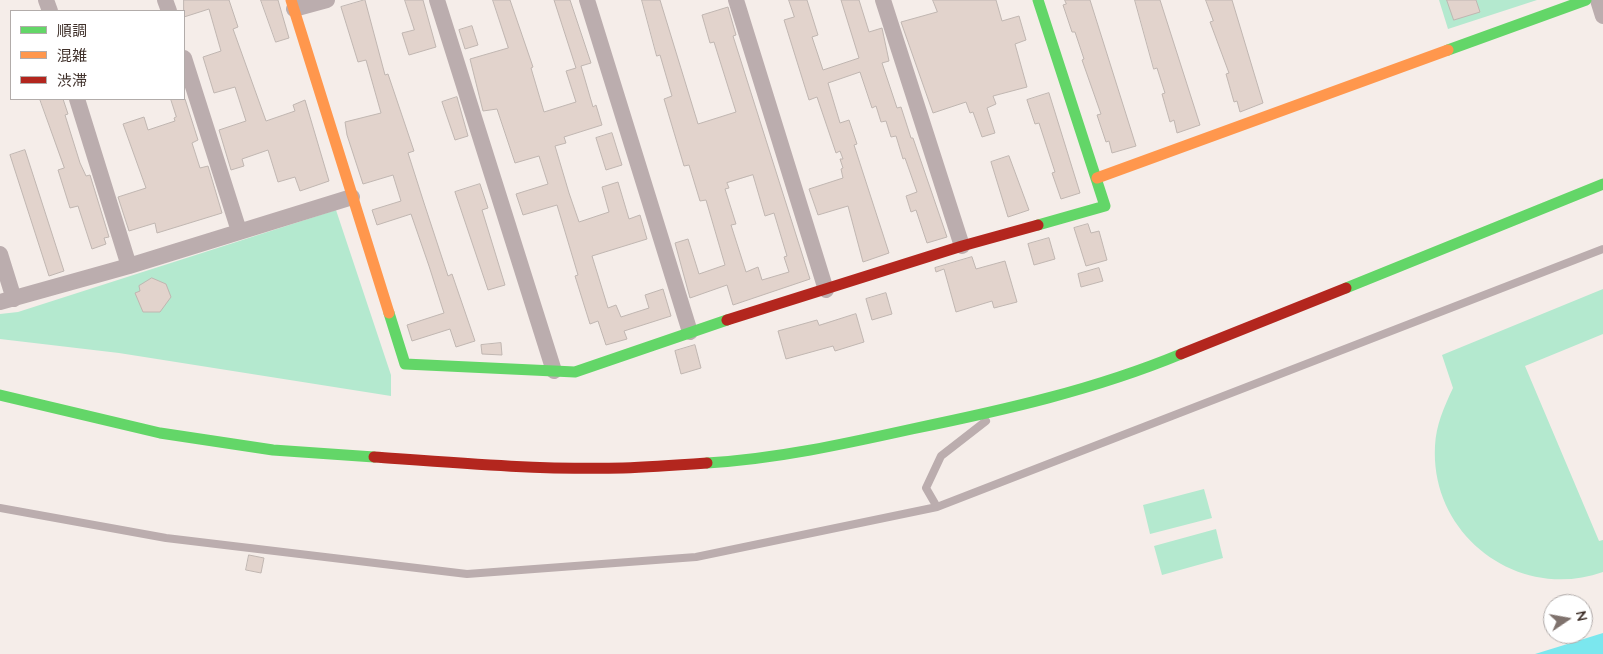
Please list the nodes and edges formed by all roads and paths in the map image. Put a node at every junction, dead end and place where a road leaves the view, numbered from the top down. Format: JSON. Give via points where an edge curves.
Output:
{"nodes":[{"id":1,"x":327,"y":0,"type":"edge"},
{"id":2,"x":437,"y":0,"type":"edge"},
{"id":3,"x":587,"y":0,"type":"edge"},
{"id":4,"x":736,"y":0,"type":"edge"},
{"id":5,"x":883,"y":0,"type":"edge"},
{"id":6,"x":1038,"y":0,"type":"edge"},
{"id":7,"x":1586,"y":0,"type":"edge"},
{"id":8,"x":1598,"y":0,"type":"edge"},
{"id":9,"x":293,"y":4,"type":"edge"},
{"id":10,"x":1603,"y":16,"type":"edge"},
{"id":11,"x":185,"y":61,"type":"edge"},
{"id":12,"x":77,"y":100,"type":"edge"},
{"id":13,"x":1097,"y":178,"type":"junction"},
{"id":14,"x":1603,"y":184,"type":"edge"},
{"id":15,"x":352,"y":198,"type":"junction"},
{"id":16,"x":239,"y":231,"type":"junction"},
{"id":17,"x":962,"y":246,"type":"junction"},
{"id":18,"x":1603,"y":249,"type":"edge"},
{"id":19,"x":0,"y":254,"type":"edge"},
{"id":20,"x":130,"y":266,"type":"junction"},
{"id":21,"x":826,"y":290,"type":"junction"},
{"id":22,"x":7,"y":300,"type":"edge"},
{"id":23,"x":690,"y":332,"type":"junction"},
{"id":24,"x":554,"y":370,"type":"junction"},
{"id":25,"x":0,"y":395,"type":"edge"},
{"id":26,"x":999,"y":411,"type":"junction"},
{"id":27,"x":937,"y":507,"type":"junction"},
{"id":28,"x":0,"y":508,"type":"edge"}],
"edges":[{"from":1,"to":9,"type":"street"},
{"from":2,"to":24,"type":"street"},
{"from":3,"to":23,"type":"street"},
{"from":4,"to":21,"type":"street"},
{"from":5,"to":17,"type":"street"},
{"from":6,"to":13,"type":"street"},
{"from":7,"to":13,"type":"street"},
{"from":8,"to":10,"type":"street"},
{"from":9,"to":15,"type":"street"},
{"from":11,"to":16,"type":"street"},
{"from":12,"to":20,"type":"street"},
{"from":13,"to":17,"type":"street","via":[[1105,206]]},
{"from":14,"to":26,"type":"street","via":[[1133,374]]},
{"from":15,"to":16,"type":"street"},
{"from":15,"to":24,"type":"street","via":[[405,364]]},
{"from":16,"to":20,"type":"street"},
{"from":17,"to":21,"type":"street"},
{"from":18,"to":27,"type":"lane"},
{"from":19,"to":22,"type":"street"},
{"from":20,"to":22,"type":"street"},
{"from":21,"to":23,"type":"street"},
{"from":23,"to":24,"type":"street","via":[[575,372]]},
{"from":25,"to":26,"type":"street","via":[[160,433],[274,450],[560,468],[728,462],[796,454]]},
{"from":26,"to":27,"type":"lane","via":[[941,456],[926,488]]},
{"from":27,"to":28,"type":"lane","via":[[696,557],[467,574],[166,538]]}]}
